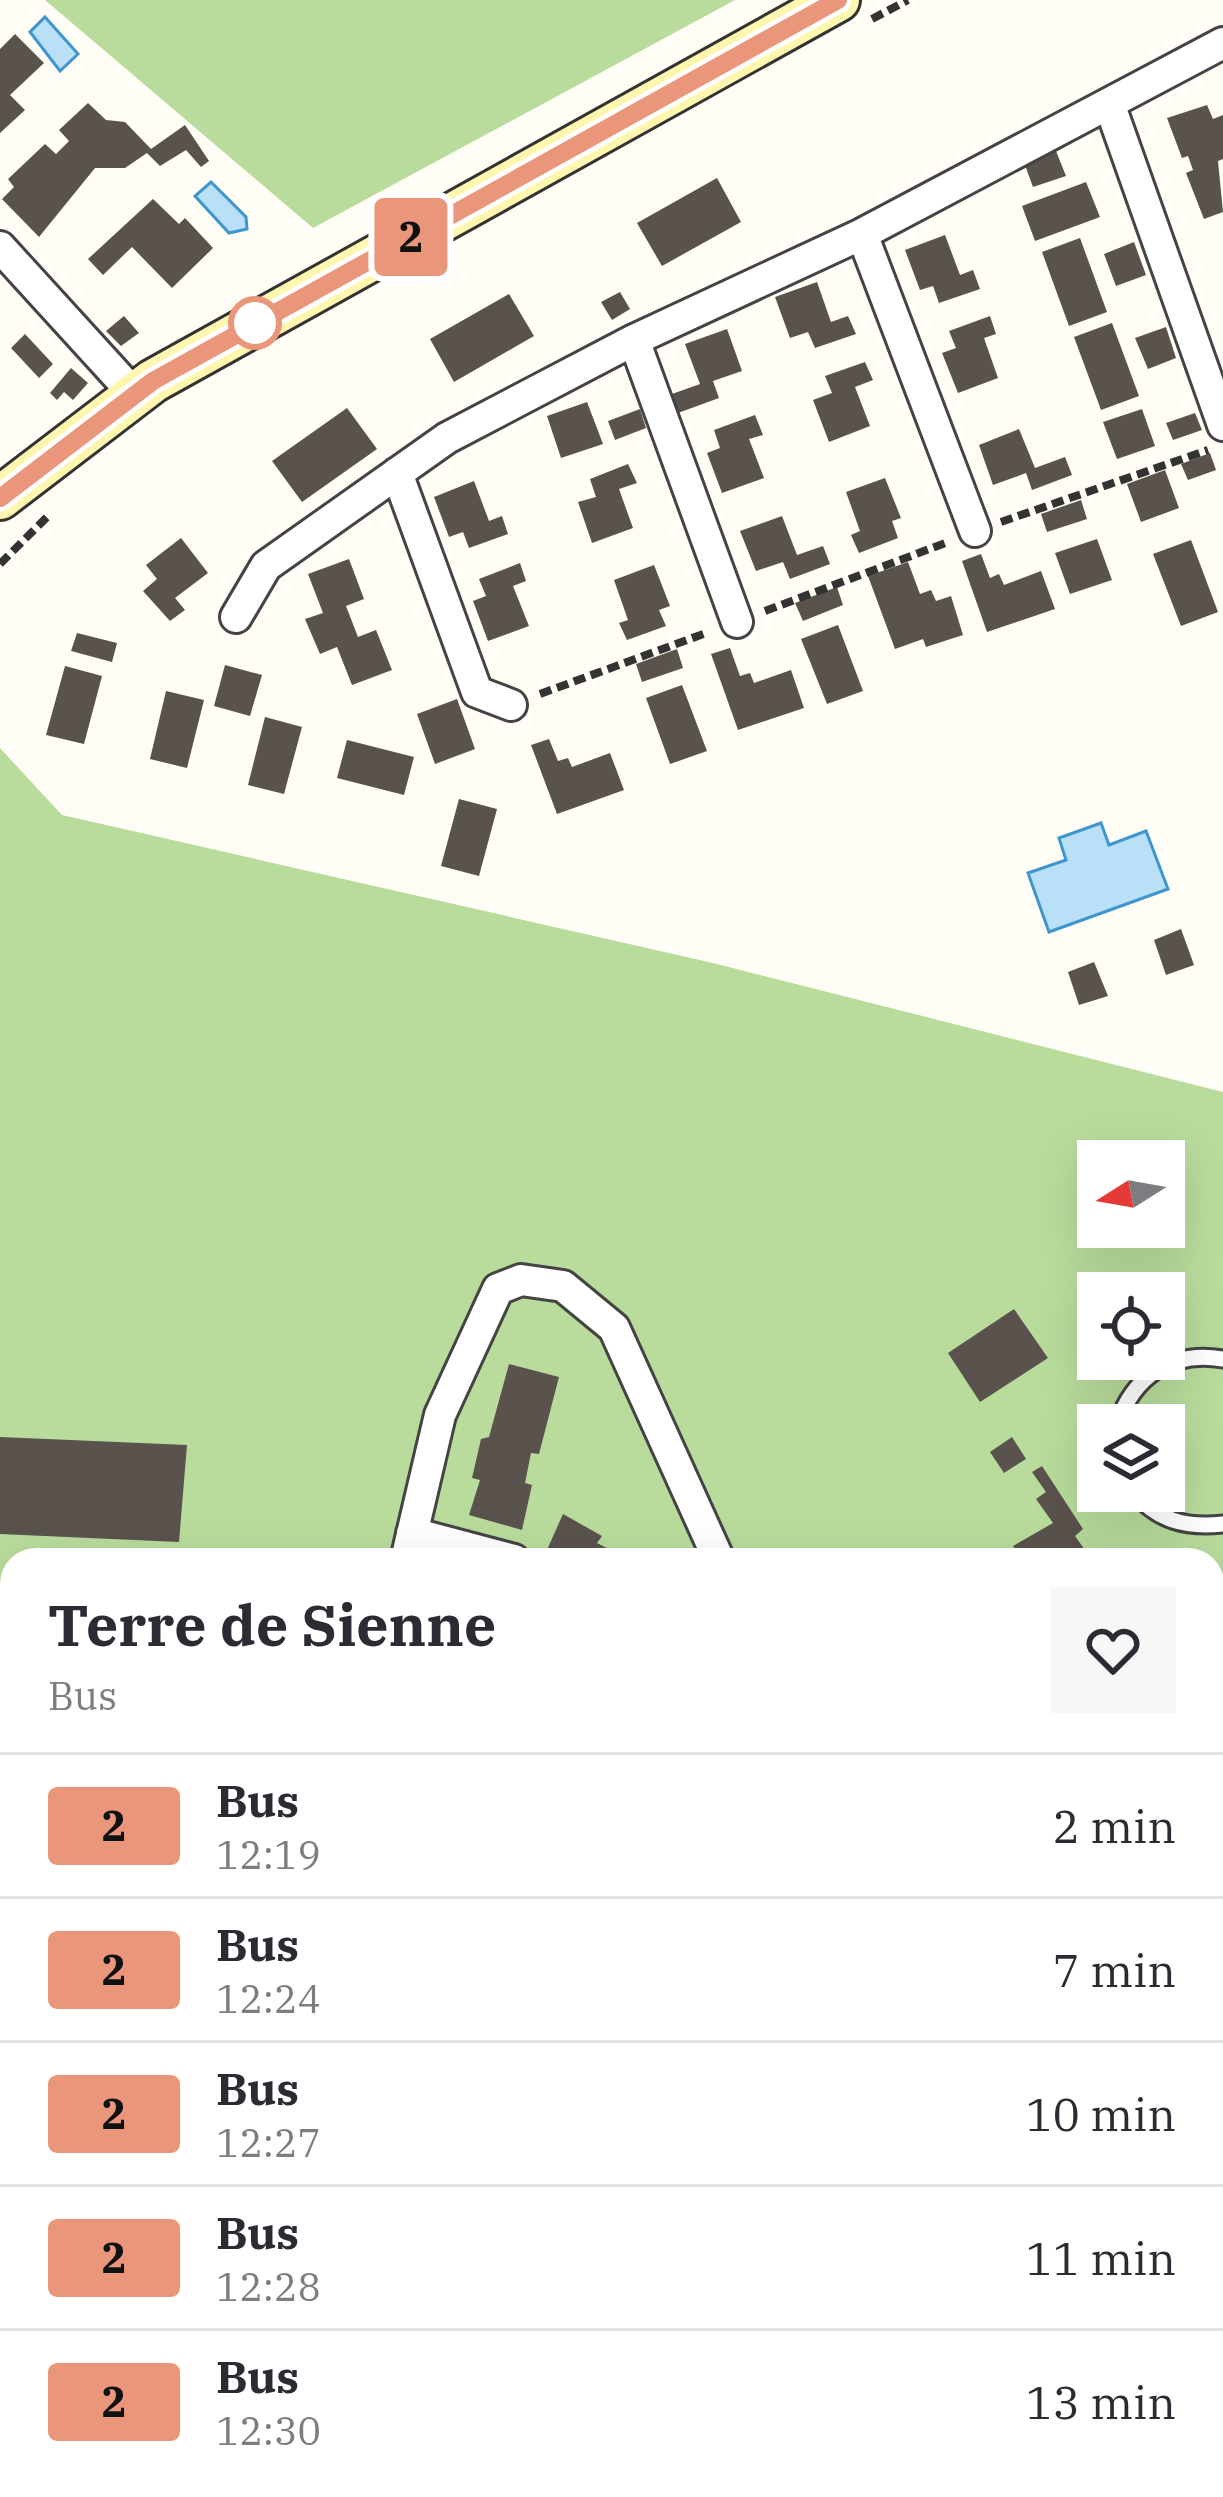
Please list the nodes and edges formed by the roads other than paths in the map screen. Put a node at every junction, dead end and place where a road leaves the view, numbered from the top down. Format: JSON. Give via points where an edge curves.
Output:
{"nodes":[{"id":1,"x":838,"y":0,"type":"edge"},
{"id":2,"x":1223,"y":43,"type":"edge"},
{"id":3,"x":1111,"y":106,"type":"junction"},
{"id":4,"x":862,"y":234,"type":"junction"},
{"id":5,"x":0,"y":247,"type":"edge"},
{"id":6,"x":634,"y":340,"type":"junction"},
{"id":7,"x":134,"y":394,"type":"junction"},
{"id":8,"x":1223,"y":425,"type":"edge"},
{"id":9,"x":397,"y":473,"type":"junction"},
{"id":10,"x":0,"y":498,"type":"edge"},
{"id":11,"x":975,"y":531,"type":"road end"},
{"id":12,"x":236,"y":617,"type":"dead end"},
{"id":13,"x":737,"y":622,"type":"road end"},
{"id":14,"x":511,"y":705,"type":"road end"},
{"id":15,"x":1223,"y":1359,"type":"edge"},
{"id":16,"x":1124,"y":1404,"type":"edge"},
{"id":17,"x":1159,"y":1512,"type":"edge"},
{"id":18,"x":1223,"y":1524,"type":"edge"},
{"id":19,"x":409,"y":1546,"type":"edge"},
{"id":20,"x":714,"y":1548,"type":"edge"}],
"edges":[{"from":1,"to":7,"type":"main road"},
{"from":2,"to":3,"type":"street"},
{"from":3,"to":4,"type":"street"},
{"from":3,"to":8,"type":"street"},
{"from":4,"to":6,"type":"street"},
{"from":4,"to":11,"type":"street"},
{"from":5,"to":7,"type":"street"},
{"from":6,"to":9,"type":"street","via":[[447,438]]},
{"from":6,"to":13,"type":"street"},
{"from":7,"to":10,"type":"main road"},
{"from":9,"to":12,"type":"street","via":[[266,566]]},
{"from":9,"to":14,"type":"street","via":[[477,692]]},
{"from":15,"to":16,"type":"lane","via":[[1164,1364]]},
{"from":17,"to":18,"type":"lane","via":[[1196,1527]]},
{"from":19,"to":20,"type":"street","via":[[440,1415],[498,1289],[520,1280],[563,1286],[614,1328]]}]}
